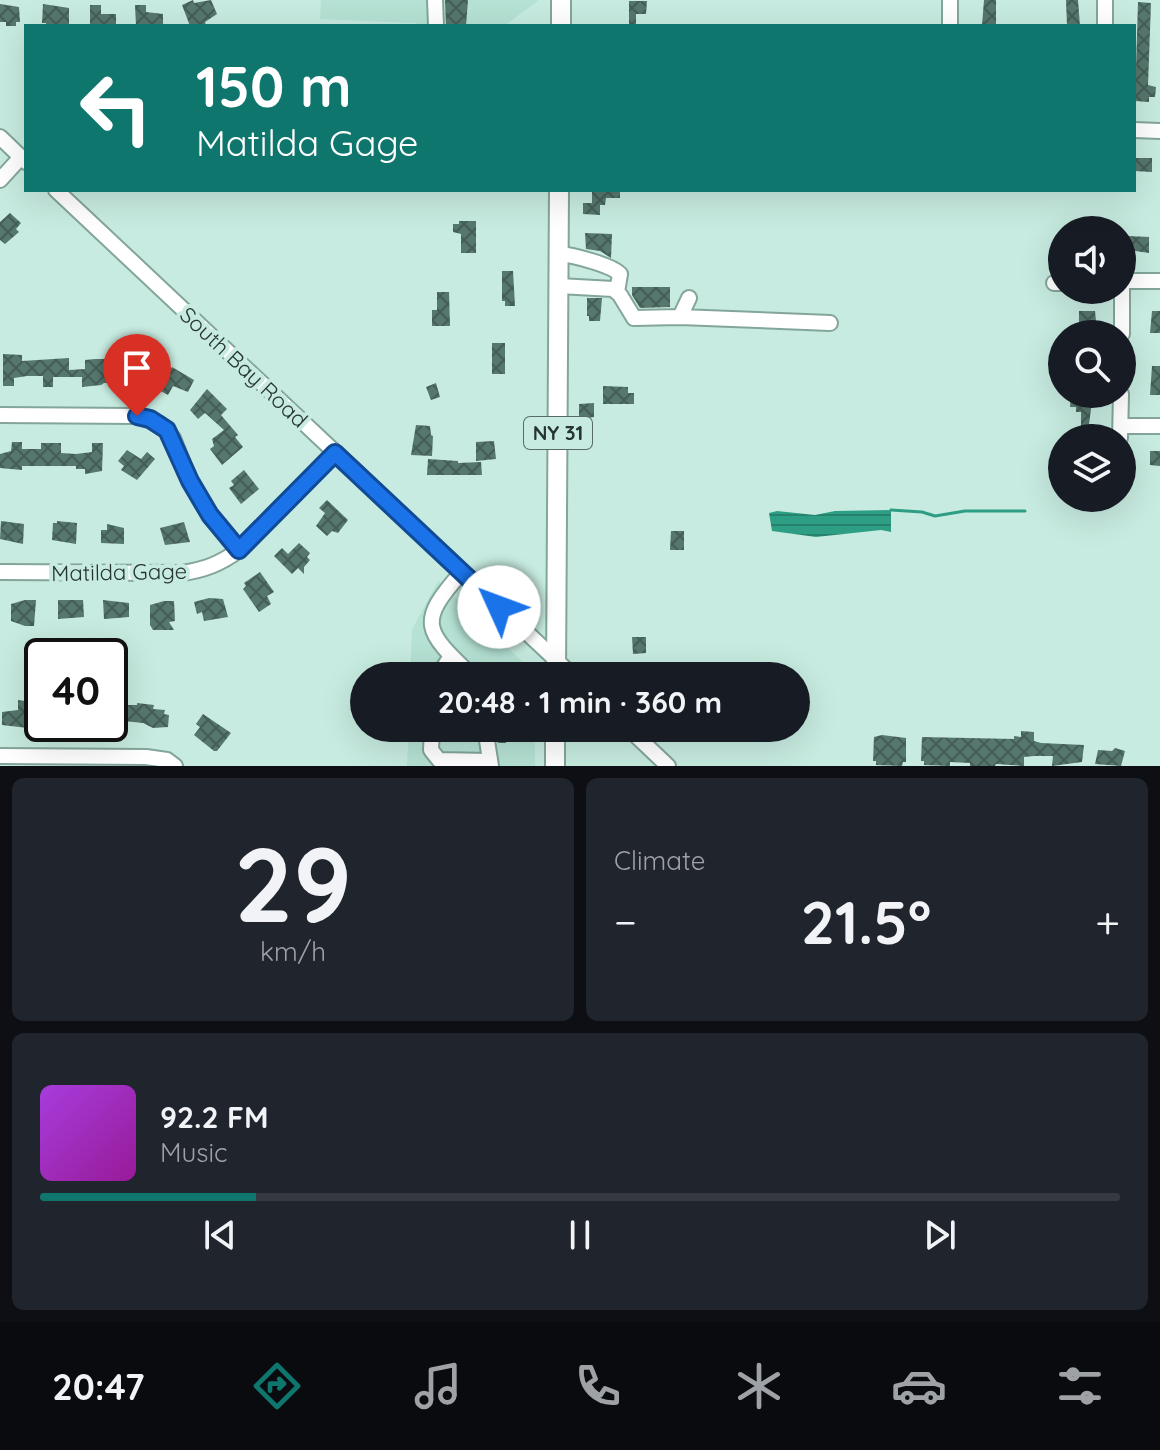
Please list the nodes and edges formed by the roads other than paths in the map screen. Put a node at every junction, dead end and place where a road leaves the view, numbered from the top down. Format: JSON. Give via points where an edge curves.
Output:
{"nodes":[{"id":1,"x":435,"y":0,"type":"edge"},
{"id":2,"x":561,"y":0,"type":"edge"},
{"id":3,"x":950,"y":0,"type":"edge"},
{"id":4,"x":1105,"y":0,"type":"edge"},
{"id":5,"x":436,"y":24,"type":"edge"},
{"id":6,"x":561,"y":24,"type":"edge"},
{"id":7,"x":950,"y":24,"type":"edge"},
{"id":8,"x":1105,"y":24,"type":"edge"},
{"id":9,"x":1136,"y":130,"type":"edge"},
{"id":10,"x":1160,"y":131,"type":"edge"},
{"id":11,"x":0,"y":137,"type":"edge"},
{"id":12,"x":24,"y":160,"type":"edge"},
{"id":13,"x":0,"y":180,"type":"edge"},
{"id":14,"x":58,"y":192,"type":"edge"},
{"id":15,"x":559,"y":192,"type":"edge"},
{"id":16,"x":559,"y":254,"type":"junction"},
{"id":17,"x":1136,"y":281,"type":"edge"},
{"id":18,"x":1160,"y":281,"type":"edge"},
{"id":19,"x":559,"y":286,"type":"junction"},
{"id":20,"x":617,"y":292,"type":"junction"},
{"id":21,"x":689,"y":298,"type":"dead end"},
{"id":22,"x":680,"y":317,"type":"junction"},
{"id":23,"x":830,"y":323,"type":"dead end"},
{"id":24,"x":0,"y":415,"type":"edge"},
{"id":25,"x":1160,"y":426,"type":"edge"},
{"id":26,"x":1136,"y":430,"type":"edge"},
{"id":27,"x":335,"y":453,"type":"junction"},
{"id":28,"x":239,"y":550,"type":"junction"},
{"id":29,"x":0,"y":572,"type":"edge"},
{"id":30,"x":462,"y":572,"type":"junction"},
{"id":31,"x":451,"y":656,"type":"junction"},
{"id":32,"x":447,"y":662,"type":"edge"},
{"id":33,"x":457,"y":662,"type":"edge"},
{"id":34,"x":550,"y":662,"type":"edge"},
{"id":35,"x":556,"y":662,"type":"edge"},
{"id":36,"x":431,"y":742,"type":"edge"},
{"id":37,"x":487,"y":742,"type":"edge"},
{"id":38,"x":555,"y":742,"type":"edge"},
{"id":39,"x":643,"y":742,"type":"edge"},
{"id":40,"x":0,"y":756,"type":"edge"},
{"id":41,"x":491,"y":764,"type":"edge"},
{"id":42,"x":175,"y":766,"type":"edge"},
{"id":43,"x":555,"y":766,"type":"edge"},
{"id":44,"x":668,"y":766,"type":"edge"}],
"edges":[{"from":1,"to":5,"type":"street"},
{"from":2,"to":6,"type":"main road"},
{"from":3,"to":7,"type":"street"},
{"from":4,"to":8,"type":"street"},
{"from":9,"to":10,"type":"street"},
{"from":11,"to":12,"type":"street"},
{"from":12,"to":13,"type":"street"},
{"from":14,"to":27,"type":"street","name":"South Bay Road"},
{"from":15,"to":16,"type":"main road","number":"NY 31"},
{"from":16,"to":19,"type":"main road","number":"NY 31"},
{"from":16,"to":20,"type":"street","via":[[614,268],[620,274]]},
{"from":17,"to":18,"type":"street"},
{"from":19,"to":20,"type":"street"},
{"from":19,"to":35,"type":"main road","number":"NY 31"},
{"from":20,"to":22,"type":"street","via":[[634,318]]},
{"from":21,"to":22,"type":"street"},
{"from":22,"to":23,"type":"street"},
{"from":24,"to":28,"type":"street","via":[[137,416],[160,424],[173,438],[210,515]]},
{"from":25,"to":26,"type":"street"},
{"from":27,"to":28,"type":"street","name":"Matilda Gage"},
{"from":27,"to":30,"type":"street","name":"South Bay Road"},
{"from":28,"to":29,"type":"street","name":"Matilda Gage","via":[[204,570],[182,573]]},
{"from":30,"to":31,"type":"street","via":[[433,610],[437,641]]},
{"from":30,"to":34,"type":"street","name":"South Bay Road"},
{"from":31,"to":32,"type":"street"},
{"from":31,"to":33,"type":"street"},
{"from":36,"to":41,"type":"street","via":[[439,760]]},
{"from":37,"to":41,"type":"street"},
{"from":38,"to":43,"type":"main road"},
{"from":39,"to":44,"type":"street"},
{"from":40,"to":42,"type":"street","via":[[146,757]]}]}
